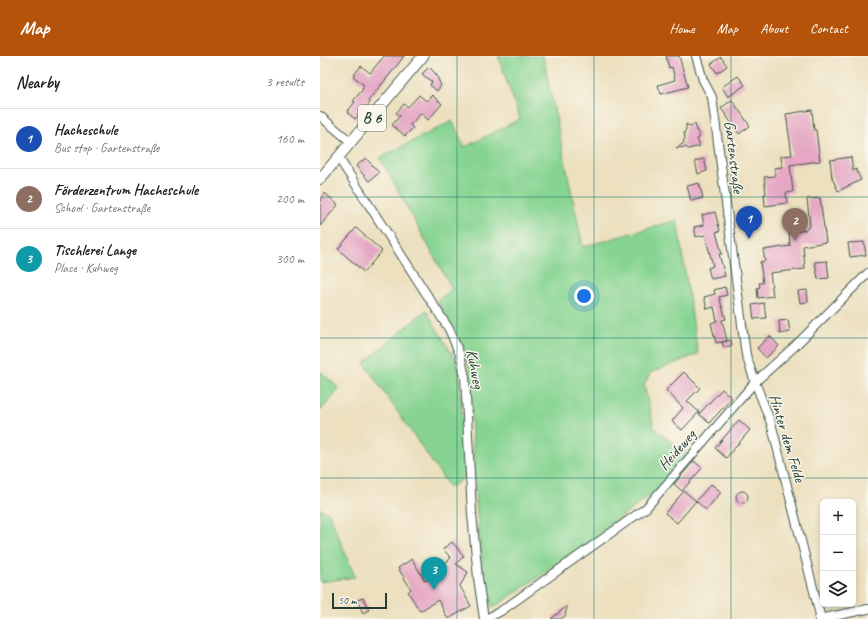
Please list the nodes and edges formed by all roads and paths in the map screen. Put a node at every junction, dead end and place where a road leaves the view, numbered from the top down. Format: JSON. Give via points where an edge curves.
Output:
{"nodes":[{"id":1,"x":424,"y":56,"type":"edge"},
{"id":2,"x":696,"y":56,"type":"edge"},
{"id":3,"x":320,"y":116,"type":"edge"},
{"id":4,"x":351,"y":142,"type":"junction"},
{"id":5,"x":338,"y":157,"type":"junction"},
{"id":6,"x":320,"y":179,"type":"edge"},
{"id":7,"x":868,"y":273,"type":"edge"},
{"id":8,"x":754,"y":382,"type":"junction"},
{"id":9,"x":868,"y":609,"type":"edge"},
{"id":10,"x":485,"y":619,"type":"edge"},
{"id":11,"x":820,"y":619,"type":"edge"}],
"edges":[{"from":1,"to":4,"type":"main road","number":"B 6"},
{"from":2,"to":8,"type":"street","name":"Gartenstraße","via":[[703,80],[712,97],[744,342]]},
{"from":3,"to":4,"type":"street"},
{"from":4,"to":5,"type":"main road","number":"B 6"},
{"from":5,"to":6,"type":"main road","number":"B 6"},
{"from":5,"to":10,"type":"street","name":"Kuhweg","via":[[449,329],[460,355],[465,377],[478,578]]},
{"from":7,"to":8,"type":"street","name":"Heideweg","via":[[794,347]]},
{"from":8,"to":10,"type":"street","name":"Heideweg","via":[[646,508],[501,611]]},
{"from":8,"to":11,"type":"street","name":"Hinter dem Felde","via":[[771,423]]},
{"from":9,"to":11,"type":"street"}]}
